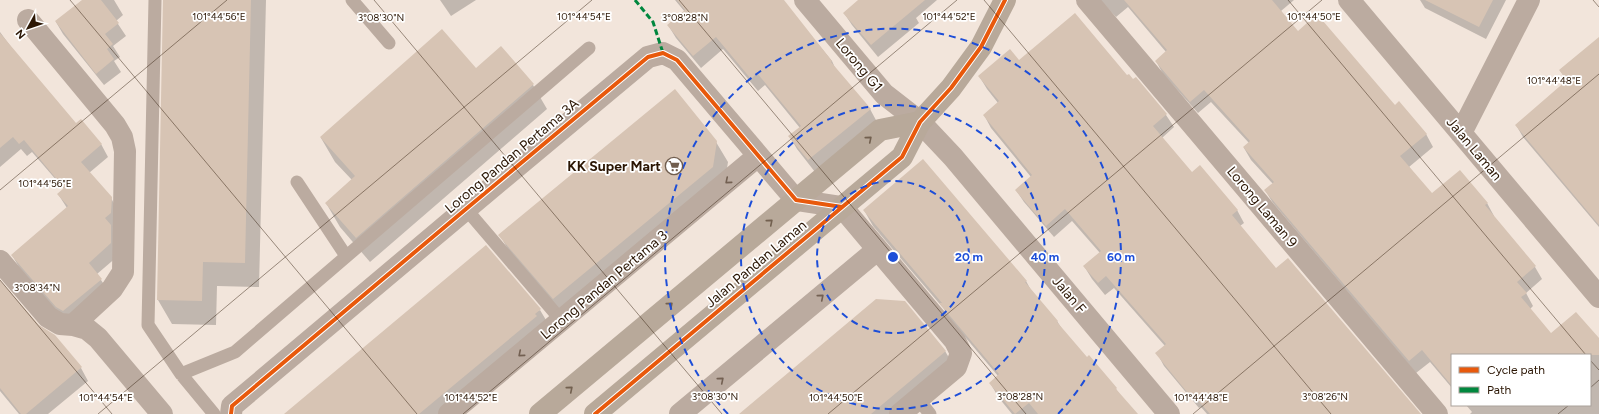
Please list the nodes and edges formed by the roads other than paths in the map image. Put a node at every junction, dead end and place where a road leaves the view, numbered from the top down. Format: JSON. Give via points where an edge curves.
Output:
{"nodes":[{"id":1,"x":155,"y":0,"type":"edge"},
{"id":2,"x":352,"y":0,"type":"edge"},
{"id":3,"x":805,"y":0,"type":"edge"},
{"id":4,"x":1005,"y":0,"type":"edge"},
{"id":5,"x":1087,"y":0,"type":"edge"},
{"id":6,"x":1349,"y":0,"type":"edge"},
{"id":7,"x":1529,"y":0,"type":"edge"},
{"id":8,"x":28,"y":20,"type":"dead end"},
{"id":9,"x":389,"y":43,"type":"dead end"},
{"id":10,"x":589,"y":48,"type":"dead end"},
{"id":11,"x":920,"y":122,"type":"junction"},
{"id":12,"x":1461,"y":133,"type":"junction"},
{"id":13,"x":758,"y":156,"type":"junction"},
{"id":14,"x":297,"y":182,"type":"dead end"},
{"id":15,"x":796,"y":200,"type":"junction"},
{"id":16,"x":842,"y":208,"type":"junction"},
{"id":17,"x":466,"y":209,"type":"junction"},
{"id":18,"x":877,"y":250,"type":"junction"},
{"id":19,"x":346,"y":256,"type":"junction"},
{"id":20,"x":0,"y":261,"type":"edge"},
{"id":21,"x":1599,"y":297,"type":"edge"},
{"id":22,"x":562,"y":320,"type":"junction"},
{"id":23,"x":74,"y":326,"type":"junction"},
{"id":24,"x":182,"y":374,"type":"junction"},
{"id":25,"x":924,"y":406,"type":"edge"},
{"id":26,"x":162,"y":414,"type":"edge"},
{"id":27,"x":214,"y":414,"type":"edge"},
{"id":28,"x":231,"y":414,"type":"edge"},
{"id":29,"x":449,"y":414,"type":"edge"},
{"id":30,"x":540,"y":414,"type":"edge"},
{"id":31,"x":595,"y":414,"type":"edge"},
{"id":32,"x":680,"y":414,"type":"edge"},
{"id":33,"x":900,"y":414,"type":"edge"},
{"id":34,"x":1169,"y":414,"type":"edge"},
{"id":35,"x":1437,"y":414,"type":"edge"}],
"edges":[{"from":1,"to":24,"type":"lane","via":[[148,325]]},
{"from":2,"to":9,"type":"lane"},
{"from":3,"to":11,"type":"street","name":"Lorong G1","via":[[884,94]]},
{"from":4,"to":11,"type":"street","via":[[981,47],[951,88]]},
{"from":5,"to":35,"type":"street","name":"Lorong Laman 9"},
{"from":6,"to":12,"type":"street","name":"Jalan Laman"},
{"from":7,"to":12,"type":"street"},
{"from":8,"to":23,"type":"street","via":[[115,125],[122,137],[125,151],[123,272],[112,289]]},
{"from":10,"to":19,"type":"lane"},
{"from":15,"to":11,"type":"street","name":"Jalan Pandan Laman","one_way":true,"via":[[880,130]]},
{"from":11,"to":16,"type":"street","name":"Jalan Pandan Laman","via":[[902,157]]},
{"from":11,"to":34,"type":"street","name":"Jalan F","via":[[953,157]]},
{"from":12,"to":21,"type":"street","name":"Jalan Laman"},
{"from":13,"to":15,"type":"street","name":"Lorong Pandan Pertama 3A"},
{"from":13,"to":17,"type":"street","name":"Lorong Pandan Pertama 3A","via":[[676,60],[663,53],[648,57]]},
{"from":13,"to":22,"type":"street","name":"Lorong Pandan Pertama 3","one_way":true},
{"from":14,"to":19,"type":"lane"},
{"from":15,"to":16,"type":"street"},
{"from":30,"to":15,"type":"street","name":"Jalan Pandan Laman","one_way":true},
{"from":16,"to":18,"type":"street"},
{"from":16,"to":31,"type":"street","name":"Jalan Pandan Laman"},
{"from":17,"to":22,"type":"lane"},
{"from":17,"to":28,"type":"street","name":"Lorong Pandan Pertama 3A","via":[[232,406]]},
{"from":18,"to":25,"type":"street","via":[[954,341],[961,353],[956,367]]},
{"from":32,"to":18,"type":"street","one_way":true},
{"from":19,"to":24,"type":"lane","via":[[235,352]]},
{"from":20,"to":23,"type":"street","via":[[48,317],[60,324]]},
{"from":22,"to":29,"type":"street","name":"Lorong Pandan Pertama 3","one_way":true},
{"from":23,"to":26,"type":"street","via":[[87,329],[98,338]]},
{"from":24,"to":27,"type":"lane"},
{"from":25,"to":33,"type":"street"}]}
